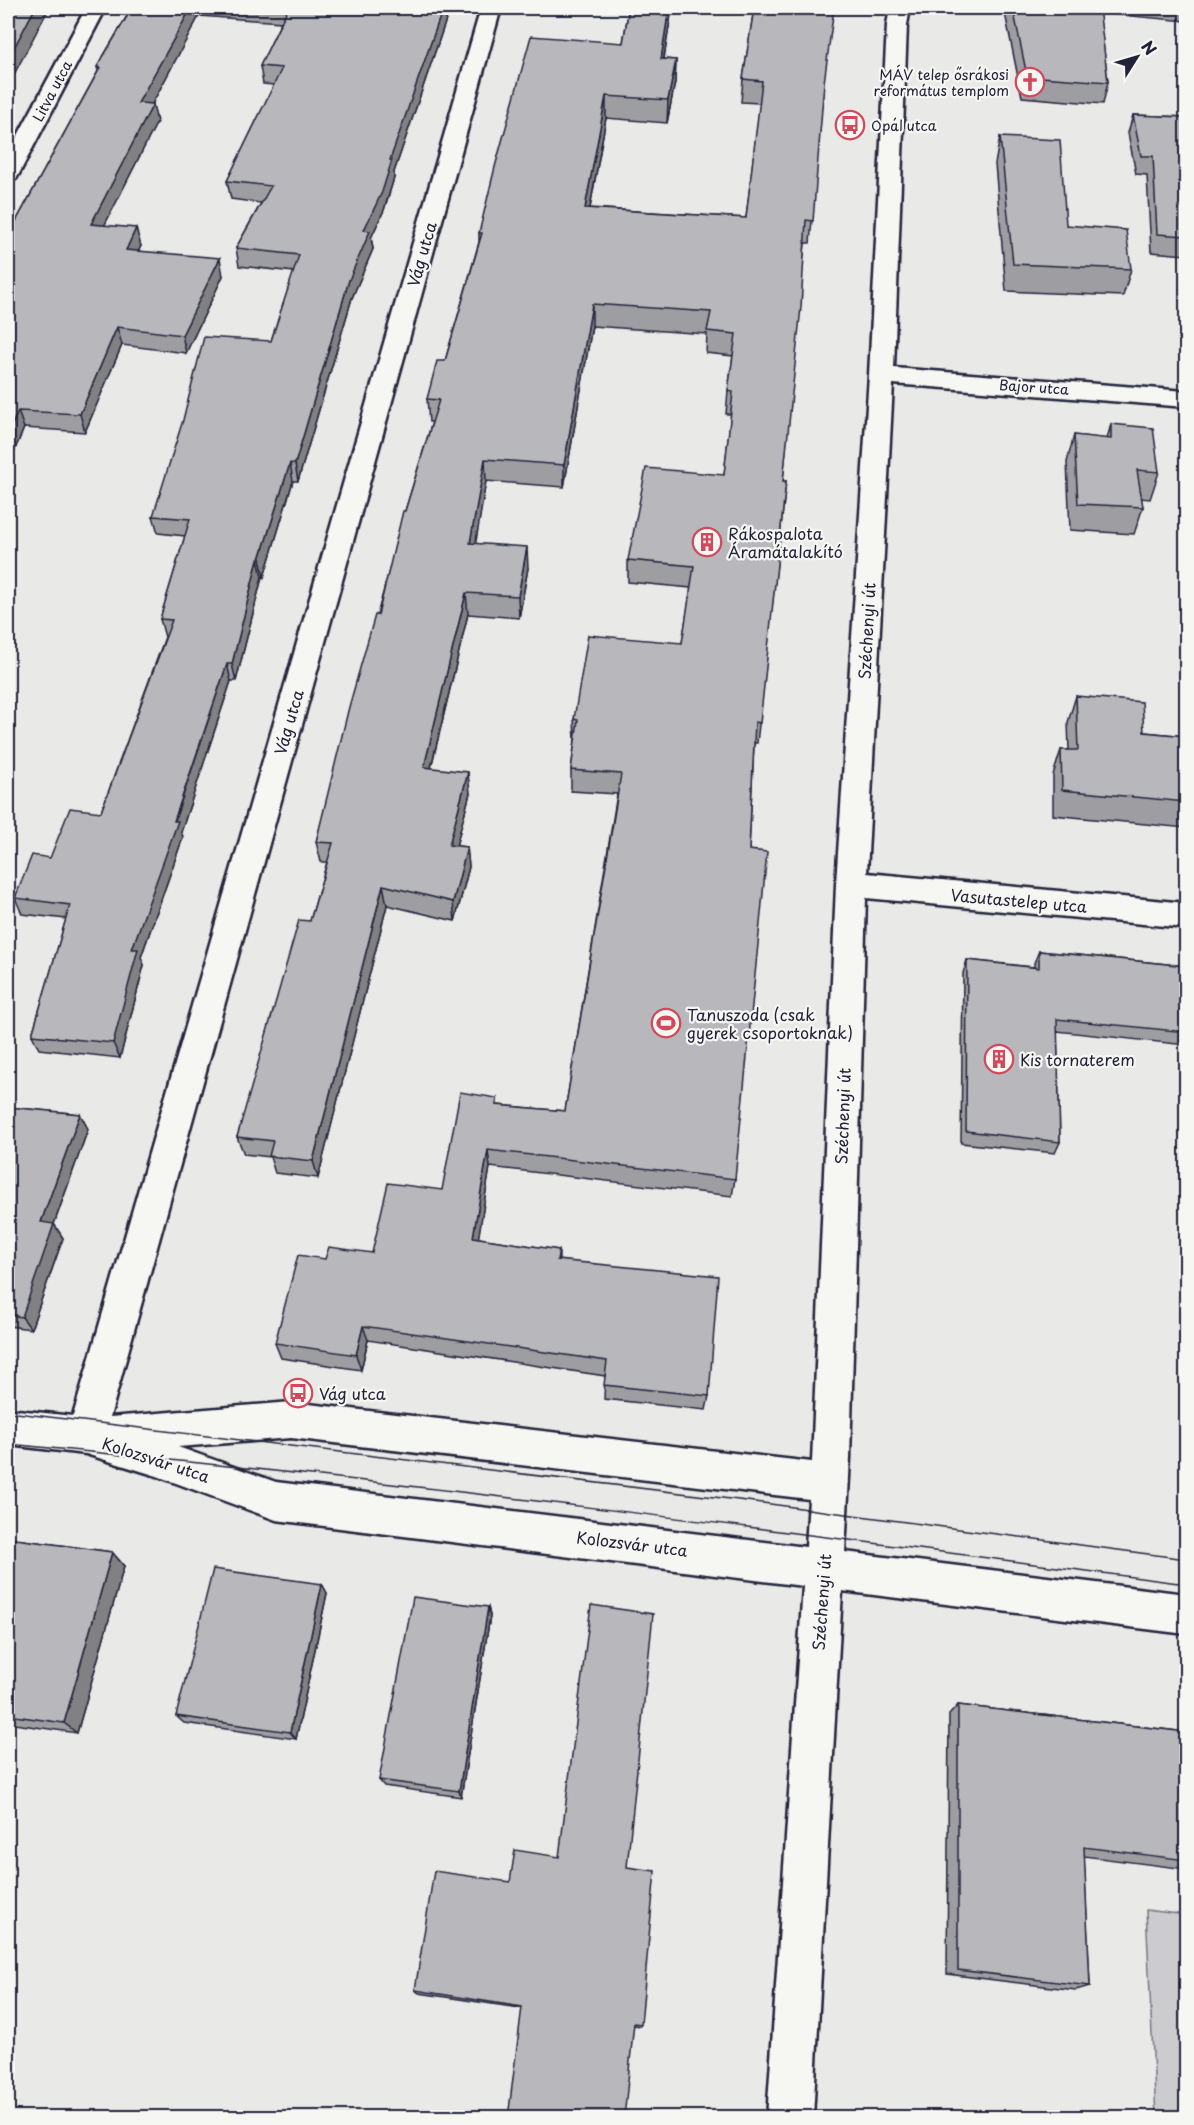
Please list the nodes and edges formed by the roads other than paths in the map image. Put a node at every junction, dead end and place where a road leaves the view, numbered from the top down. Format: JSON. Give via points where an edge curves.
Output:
{"nodes":[{"id":1,"x":96,"y":8,"type":"edge"},
{"id":2,"x":491,"y":8,"type":"edge"},
{"id":3,"x":900,"y":8,"type":"edge"},
{"id":4,"x":8,"y":174,"type":"edge"},
{"id":5,"x":881,"y":375,"type":"junction"},
{"id":6,"x":1186,"y":399,"type":"edge"},
{"id":7,"x":851,"y":885,"type":"junction"},
{"id":8,"x":1186,"y":916,"type":"edge"},
{"id":9,"x":8,"y":1427,"type":"edge"},
{"id":10,"x":86,"y":1436,"type":"junction"},
{"id":11,"x":830,"y":1483,"type":"junction"},
{"id":12,"x":824,"y":1568,"type":"junction"},
{"id":13,"x":1186,"y":1614,"type":"edge"},
{"id":14,"x":790,"y":2118,"type":"edge"}],
"edges":[{"from":1,"to":4,"type":"street","name":"Litva utca"},
{"from":2,"to":10,"type":"street","name":"Vág utca"},
{"from":3,"to":5,"type":"street","name":"Széchenyi út"},
{"from":5,"to":6,"type":"street","name":"Bajor utca"},
{"from":5,"to":7,"type":"street","name":"Széchenyi út"},
{"from":7,"to":8,"type":"street","name":"Vasutastelep utca"},
{"from":7,"to":11,"type":"street","name":"Széchenyi út"},
{"from":9,"to":10,"type":"street","name":"Kolozsvár utca"},
{"from":10,"to":11,"type":"street","name":"Kolozsvár utca","via":[[291,1420]]},
{"from":10,"to":12,"type":"street","name":"Kolozsvár utca","via":[[276,1501]]},
{"from":11,"to":12,"type":"street","name":"Széchenyi út"},
{"from":12,"to":13,"type":"street","name":"Kolozsvár utca"},
{"from":12,"to":14,"type":"street","name":"Széchenyi út"}]}
